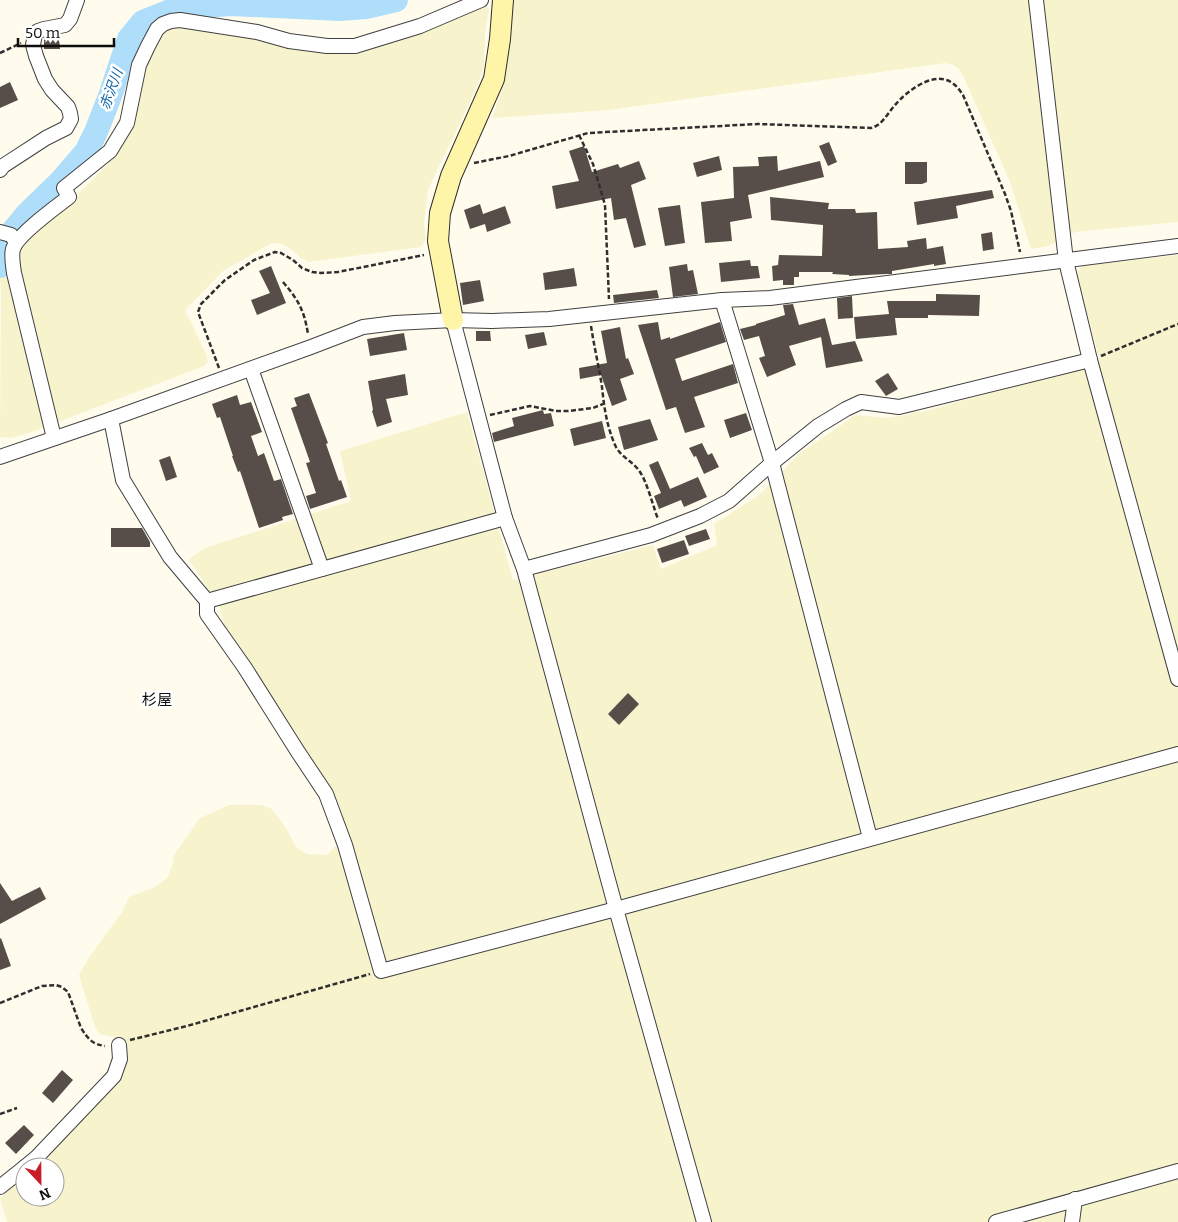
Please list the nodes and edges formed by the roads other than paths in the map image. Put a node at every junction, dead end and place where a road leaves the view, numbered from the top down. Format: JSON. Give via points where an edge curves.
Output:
{"nodes":[{"id":1,"x":77,"y":0,"type":"edge"},
{"id":2,"x":481,"y":0,"type":"edge"},
{"id":3,"x":503,"y":0,"type":"edge"},
{"id":4,"x":1036,"y":0,"type":"edge"},
{"id":5,"x":0,"y":170,"type":"edge"},
{"id":6,"x":0,"y":232,"type":"edge"},
{"id":7,"x":16,"y":242,"type":"junction"},
{"id":8,"x":1178,"y":246,"type":"edge"},
{"id":9,"x":1066,"y":261,"type":"junction"},
{"id":10,"x":722,"y":300,"type":"junction"},
{"id":11,"x":453,"y":320,"type":"junction"},
{"id":12,"x":1090,"y":360,"type":"junction"},
{"id":13,"x":251,"y":369,"type":"junction"},
{"id":14,"x":112,"y":419,"type":"junction"},
{"id":15,"x":54,"y":438,"type":"junction"},
{"id":16,"x":0,"y":457,"type":"edge"},
{"id":17,"x":772,"y":463,"type":"junction"},
{"id":18,"x":505,"y":518,"type":"junction"},
{"id":19,"x":322,"y":569,"type":"junction"},
{"id":20,"x":524,"y":569,"type":"junction"},
{"id":21,"x":207,"y":601,"type":"junction"},
{"id":22,"x":1178,"y":678,"type":"edge"},
{"id":23,"x":1178,"y":754,"type":"edge"},
{"id":24,"x":870,"y":838,"type":"junction"},
{"id":25,"x":616,"y":909,"type":"junction"},
{"id":26,"x":119,"y":1045,"type":"road end"},
{"id":27,"x":37,"y":1157,"type":"edge"},
{"id":28,"x":1178,"y":1171,"type":"edge"},
{"id":29,"x":15,"y":1175,"type":"edge"},
{"id":30,"x":0,"y":1187,"type":"edge"},
{"id":31,"x":1075,"y":1199,"type":"junction"},
{"id":32,"x":704,"y":1222,"type":"edge"},
{"id":33,"x":996,"y":1222,"type":"edge"},
{"id":34,"x":1072,"y":1222,"type":"edge"}],
"edges":[{"from":1,"to":5,"type":"street","via":[[65,25],[38,31],[34,39],[36,56],[45,79],[68,107],[71,119],[66,128]]},
{"from":2,"to":7,"type":"street","via":[[420,26],[355,46],[289,41],[257,32],[180,20],[163,24],[157,29],[139,65],[127,123],[115,144],[64,188],[68,197]]},
{"from":3,"to":11,"type":"street","via":[[494,79],[451,176],[440,212],[438,241]]},
{"from":4,"to":9,"type":"street"},
{"from":6,"to":7,"type":"street","via":[[11,235]]},
{"from":7,"to":15,"type":"street","via":[[12,256],[14,273]]},
{"from":8,"to":9,"type":"street"},
{"from":9,"to":10,"type":"street","via":[[770,298]]},
{"from":9,"to":12,"type":"street"},
{"from":10,"to":11,"type":"street","via":[[549,319]]},
{"from":10,"to":17,"type":"street"},
{"from":11,"to":13,"type":"street","via":[[363,327]]},
{"from":11,"to":18,"type":"street"},
{"from":12,"to":17,"type":"street","via":[[899,407],[861,402],[818,426]]},
{"from":12,"to":22,"type":"street"},
{"from":13,"to":14,"type":"street"},
{"from":13,"to":19,"type":"street"},
{"from":14,"to":15,"type":"street"},
{"from":14,"to":21,"type":"street","via":[[123,480],[170,557]]},
{"from":15,"to":16,"type":"street"},
{"from":17,"to":20,"type":"street","via":[[729,501],[700,516],[642,538]]},
{"from":17,"to":24,"type":"street"},
{"from":18,"to":19,"type":"street"},
{"from":18,"to":20,"type":"street"},
{"from":19,"to":21,"type":"street"},
{"from":20,"to":25,"type":"street"},
{"from":21,"to":25,"type":"street","via":[[207,614],[326,794],[345,845],[381,971]]},
{"from":23,"to":24,"type":"street"},
{"from":24,"to":25,"type":"street"},
{"from":25,"to":32,"type":"street"},
{"from":26,"to":27,"type":"street","via":[[120,1059],[114,1076]]},
{"from":28,"to":31,"type":"street"},
{"from":29,"to":30,"type":"street"},
{"from":31,"to":33,"type":"street"},
{"from":31,"to":34,"type":"street"}]}
